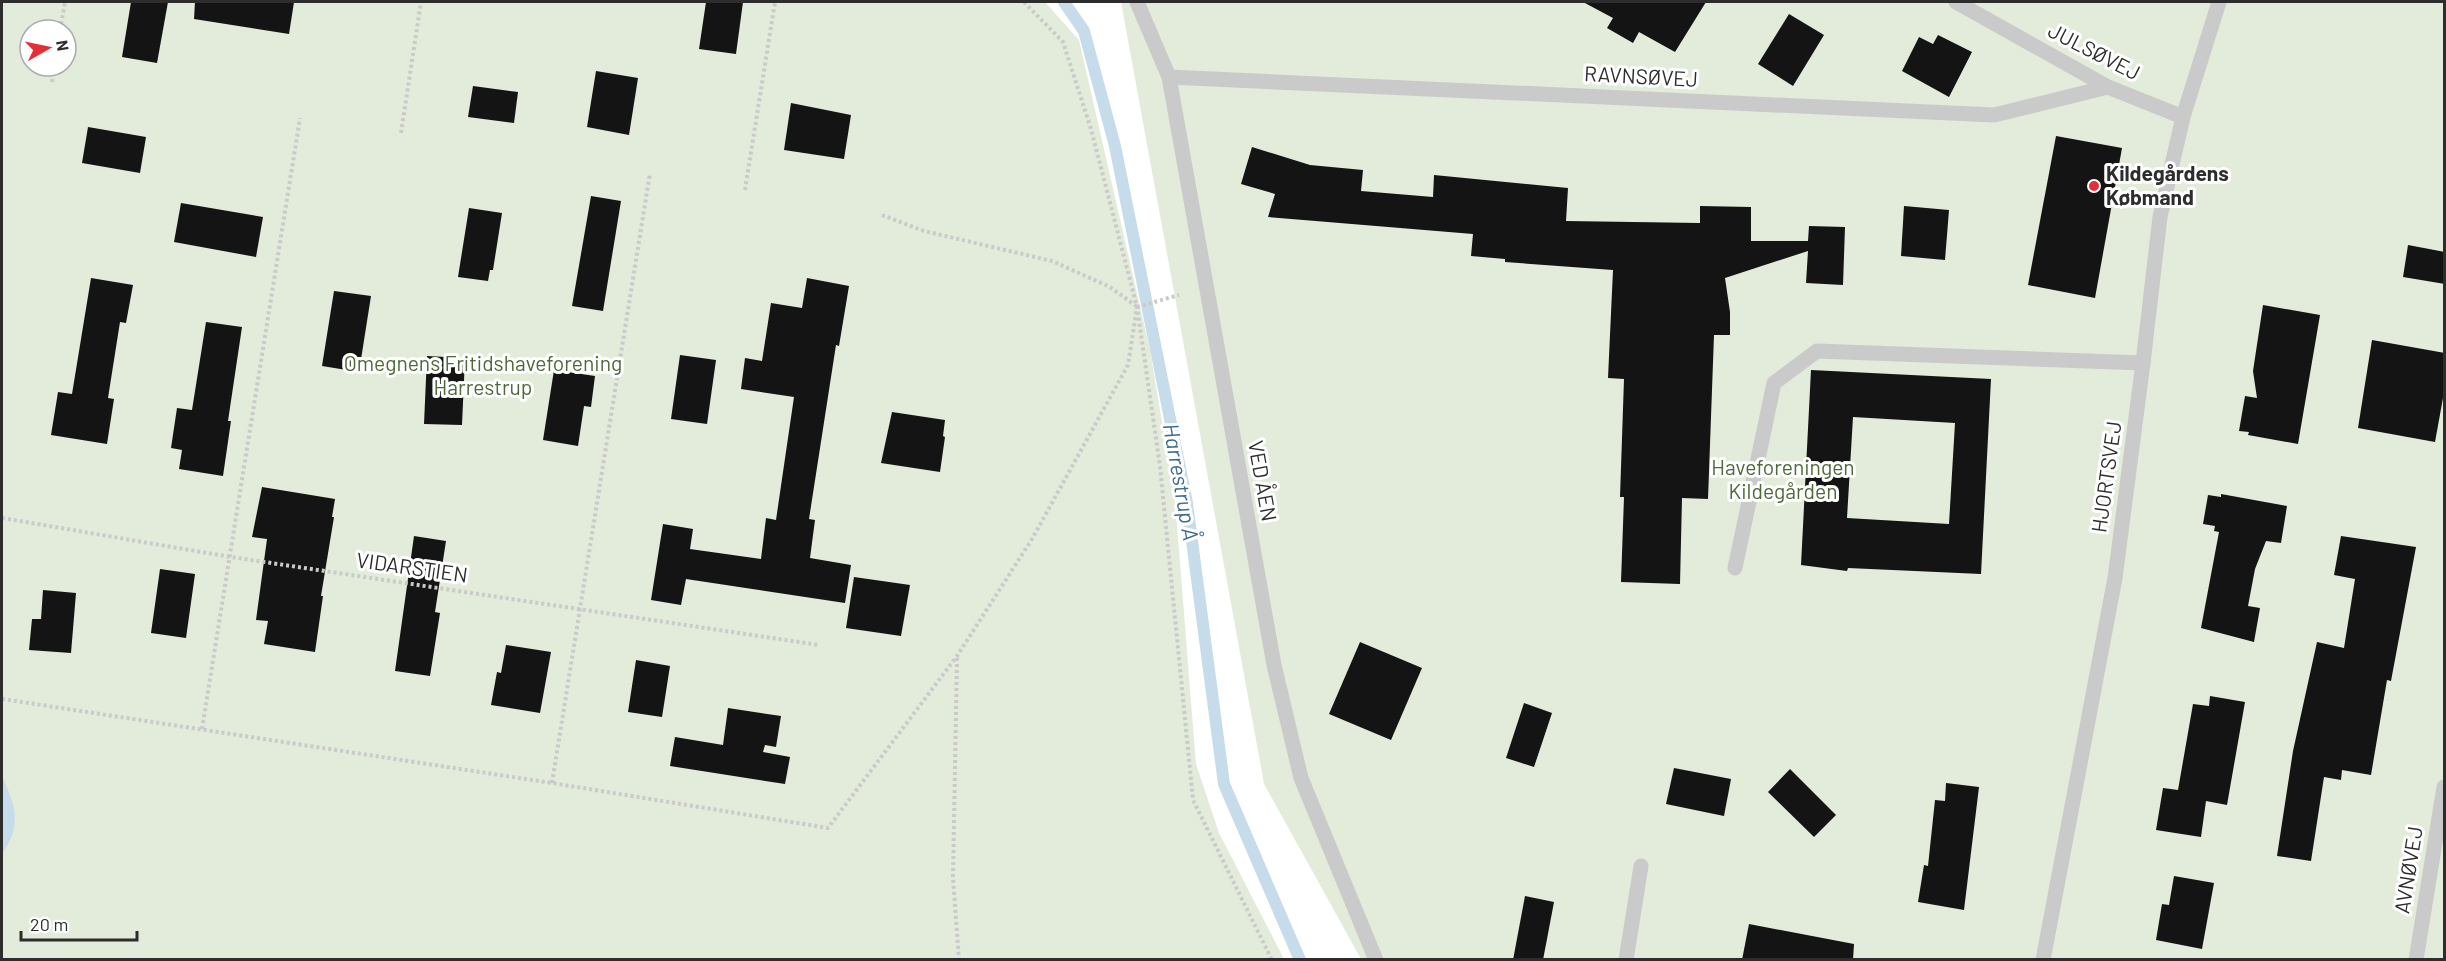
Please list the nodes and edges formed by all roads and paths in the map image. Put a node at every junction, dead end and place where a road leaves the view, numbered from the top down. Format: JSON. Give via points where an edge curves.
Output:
{"nodes":[{"id":1,"x":65,"y":2,"type":"edge"},
{"id":2,"x":421,"y":2,"type":"edge"},
{"id":3,"x":775,"y":2,"type":"edge"},
{"id":4,"x":1024,"y":2,"type":"edge"},
{"id":5,"x":1137,"y":2,"type":"edge"},
{"id":6,"x":1956,"y":2,"type":"edge"},
{"id":7,"x":2219,"y":2,"type":"edge"},
{"id":8,"x":62,"y":18,"type":"edge"},
{"id":9,"x":1169,"y":77,"type":"junction"},
{"id":10,"x":52,"y":78,"type":"edge"},
{"id":11,"x":52,"y":82,"type":"dead end"},
{"id":12,"x":2108,"y":87,"type":"junction"},
{"id":13,"x":2183,"y":117,"type":"junction"},
{"id":14,"x":300,"y":118,"type":"dead end"},
{"id":15,"x":401,"y":133,"type":"dead end"},
{"id":16,"x":650,"y":173,"type":"dead end"},
{"id":17,"x":745,"y":190,"type":"dead end"},
{"id":18,"x":882,"y":216,"type":"dead end"},
{"id":19,"x":1206,"y":287,"type":"junction"},
{"id":20,"x":1137,"y":307,"type":"junction"},
{"id":21,"x":2144,"y":363,"type":"junction"},
{"id":22,"x":2,"y":518,"type":"edge"},
{"id":23,"x":231,"y":557,"type":"junction"},
{"id":24,"x":1735,"y":568,"type":"dead end"},
{"id":25,"x":582,"y":608,"type":"junction"},
{"id":26,"x":819,"y":645,"type":"dead end"},
{"id":27,"x":957,"y":656,"type":"junction"},
{"id":28,"x":2,"y":699,"type":"edge"},
{"id":29,"x":202,"y":729,"type":"junction"},
{"id":30,"x":552,"y":783,"type":"junction"},
{"id":31,"x":2445,"y":787,"type":"edge"},
{"id":32,"x":1641,"y":866,"type":"dead end"},
{"id":33,"x":959,"y":960,"type":"edge"},
{"id":34,"x":1272,"y":960,"type":"edge"},
{"id":35,"x":1376,"y":960,"type":"edge"},
{"id":36,"x":1626,"y":960,"type":"edge"},
{"id":37,"x":2043,"y":960,"type":"edge"},
{"id":38,"x":2416,"y":960,"type":"edge"}],
"edges":[{"from":1,"to":8,"type":"path"},
{"from":2,"to":15,"type":"path"},
{"from":3,"to":17,"type":"path"},
{"from":4,"to":20,"type":"path","via":[[1063,42],[1091,129]]},
{"from":5,"to":9,"type":"lane","name":"VED ÅEN"},
{"from":6,"to":12,"type":"lane","name":"JULSØVEJ"},
{"from":7,"to":13,"type":"lane","name":"HJORTSVEJ"},
{"from":9,"to":12,"type":"lane","name":"RAVNSØVEJ","via":[[1994,115]]},
{"from":9,"to":19,"type":"lane","name":"VED ÅEN"},
{"from":10,"to":11,"type":"path"},
{"from":12,"to":13,"type":"lane","name":"JULSØVEJ"},
{"from":13,"to":21,"type":"lane","name":"HJORTSVEJ","via":[[2160,217]]},
{"from":14,"to":23,"type":"path"},
{"from":16,"to":25,"type":"path"},
{"from":18,"to":20,"type":"path","via":[[924,231],[1052,261],[1110,287]]},
{"from":19,"to":20,"type":"path"},
{"from":19,"to":35,"type":"lane","name":"VED ÅEN","via":[[1274,665],[1300,778]]},
{"from":20,"to":27,"type":"path","via":[[1128,365],[1032,538]]},
{"from":20,"to":34,"type":"path","via":[[1160,466],[1193,800]]},
{"from":21,"to":24,"type":"lane","via":[[1818,351],[1774,383]]},
{"from":21,"to":37,"type":"lane","name":"HJORTSVEJ","via":[[2115,578]]},
{"from":22,"to":23,"type":"path","name":"VIDARSTIEN"},
{"from":23,"to":25,"type":"path","name":"VIDARSTIEN"},
{"from":23,"to":29,"type":"path"},
{"from":25,"to":26,"type":"path","name":"VIDARSTIEN"},
{"from":25,"to":30,"type":"path"},
{"from":27,"to":30,"type":"path","via":[[828,828]]},
{"from":27,"to":33,"type":"path","via":[[953,878]]},
{"from":28,"to":29,"type":"path"},
{"from":29,"to":30,"type":"path"},
{"from":31,"to":38,"type":"lane","name":"AVNØVEJ"},
{"from":32,"to":36,"type":"lane"}]}
